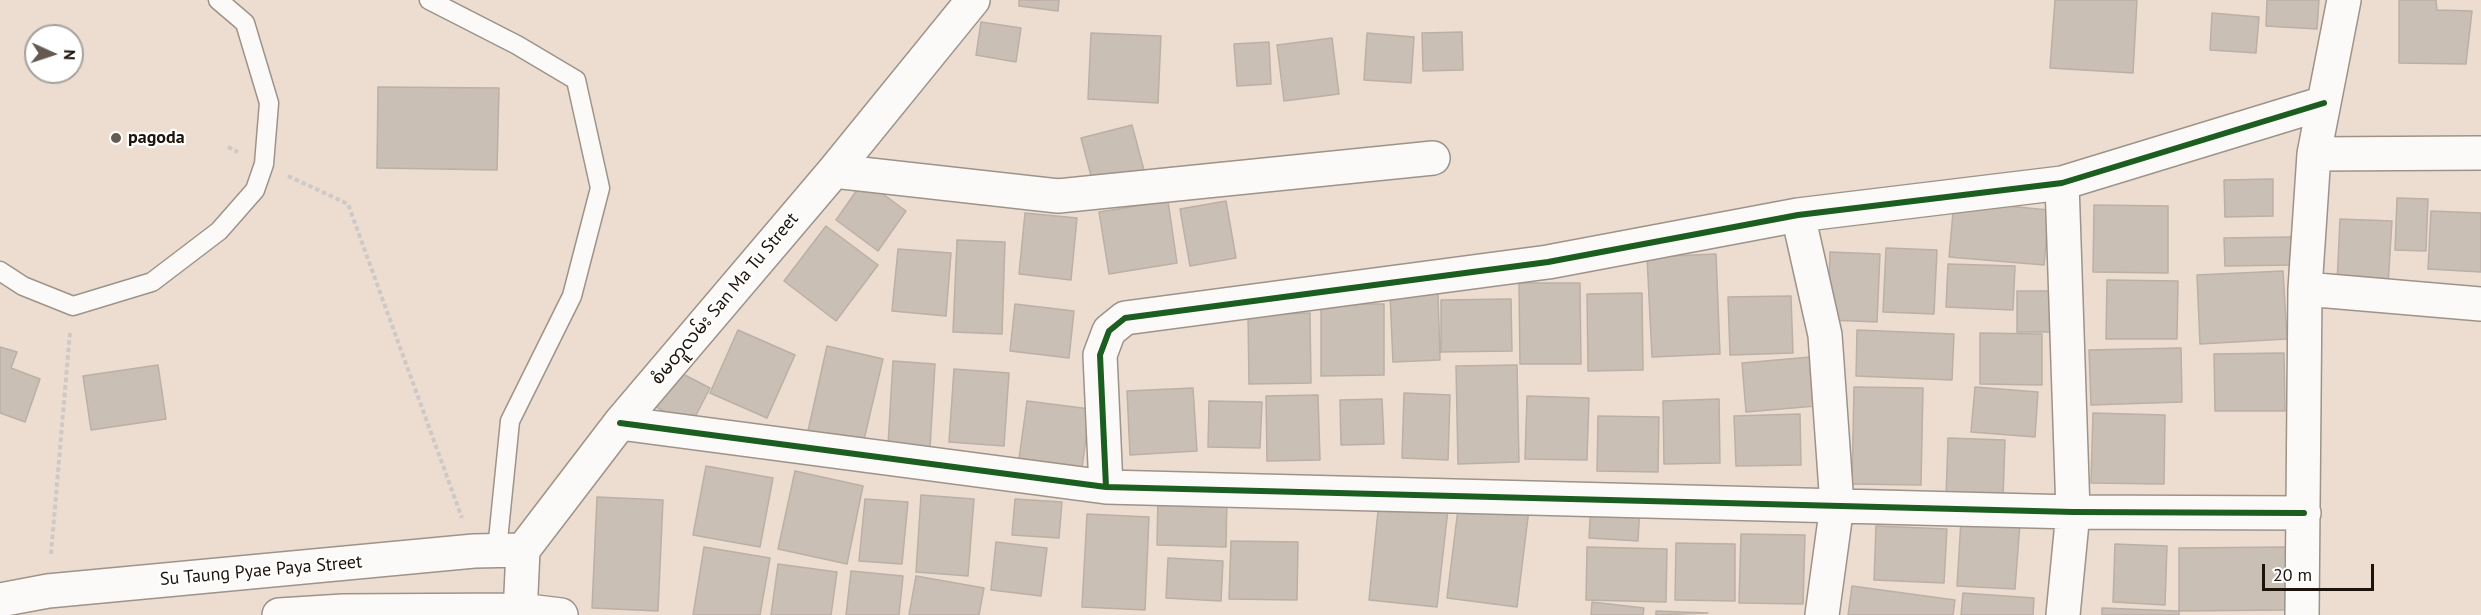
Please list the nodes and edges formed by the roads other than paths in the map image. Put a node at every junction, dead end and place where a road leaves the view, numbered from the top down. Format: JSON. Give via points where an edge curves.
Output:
{"nodes":[{"id":1,"x":218,"y":0,"type":"edge"},
{"id":2,"x":429,"y":0,"type":"edge"},
{"id":3,"x":973,"y":0,"type":"edge"},
{"id":4,"x":2344,"y":0,"type":"edge"},
{"id":5,"x":2324,"y":103,"type":"junction"},
{"id":6,"x":2481,"y":153,"type":"edge"},
{"id":7,"x":2314,"y":154,"type":"junction"},
{"id":8,"x":1433,"y":158,"type":"dead end"},
{"id":9,"x":834,"y":171,"type":"junction"},
{"id":10,"x":2062,"y":183,"type":"junction"},
{"id":11,"x":1798,"y":215,"type":"junction"},
{"id":12,"x":0,"y":271,"type":"edge"},
{"id":13,"x":2305,"y":289,"type":"junction"},
{"id":14,"x":2481,"y":304,"type":"edge"},
{"id":15,"x":620,"y":423,"type":"junction"},
{"id":16,"x":1106,"y":487,"type":"junction"},
{"id":17,"x":1837,"y":505,"type":"junction"},
{"id":18,"x":2073,"y":512,"type":"junction"},
{"id":19,"x":2304,"y":513,"type":"junction"},
{"id":20,"x":498,"y":550,"type":"junction"},
{"id":21,"x":0,"y":600,"type":"edge"},
{"id":22,"x":520,"y":612,"type":"edge"},
{"id":23,"x":279,"y":615,"type":"edge"},
{"id":24,"x":561,"y":615,"type":"edge"},
{"id":25,"x":1822,"y":615,"type":"edge"},
{"id":26,"x":2063,"y":615,"type":"edge"},
{"id":27,"x":2302,"y":615,"type":"edge"}],
"edges":[{"from":1,"to":12,"type":"lane","via":[[245,24],[269,103],[264,164],[255,190],[219,231],[152,282],[73,306],[23,286]]},
{"from":2,"to":20,"type":"lane","via":[[576,80],[600,188],[572,296],[510,422]]},
{"from":3,"to":9,"type":"street","name":"စံမတူလမ်း San Ma Tu Street"},
{"from":4,"to":5,"type":"street"},
{"from":5,"to":7,"type":"street"},
{"from":5,"to":10,"type":"street"},
{"from":6,"to":7,"type":"street"},
{"from":7,"to":13,"type":"street"},
{"from":8,"to":9,"type":"street","via":[[1058,196]]},
{"from":9,"to":15,"type":"street","name":"စံမတူလမ်း San Ma Tu Street"},
{"from":10,"to":11,"type":"street"},
{"from":10,"to":18,"type":"street"},
{"from":11,"to":16,"type":"street","via":[[1548,262],[1125,318],[1109,331],[1100,355]]},
{"from":11,"to":17,"type":"street","via":[[1825,335]]},
{"from":13,"to":14,"type":"street"},
{"from":13,"to":19,"type":"street"},
{"from":15,"to":16,"type":"street"},
{"from":15,"to":20,"type":"street","name":"စံမတူလမ်း San Ma Tu Street"},
{"from":16,"to":17,"type":"street"},
{"from":17,"to":18,"type":"street"},
{"from":17,"to":25,"type":"street"},
{"from":18,"to":19,"type":"street"},
{"from":18,"to":26,"type":"street"},
{"from":19,"to":27,"type":"street"},
{"from":20,"to":21,"type":"street","name":"Su Taung Pyae Paya Street","via":[[48,591]]},
{"from":20,"to":22,"type":"street"},
{"from":22,"to":23,"type":"street","via":[[343,611]]},
{"from":22,"to":24,"type":"street"}]}
